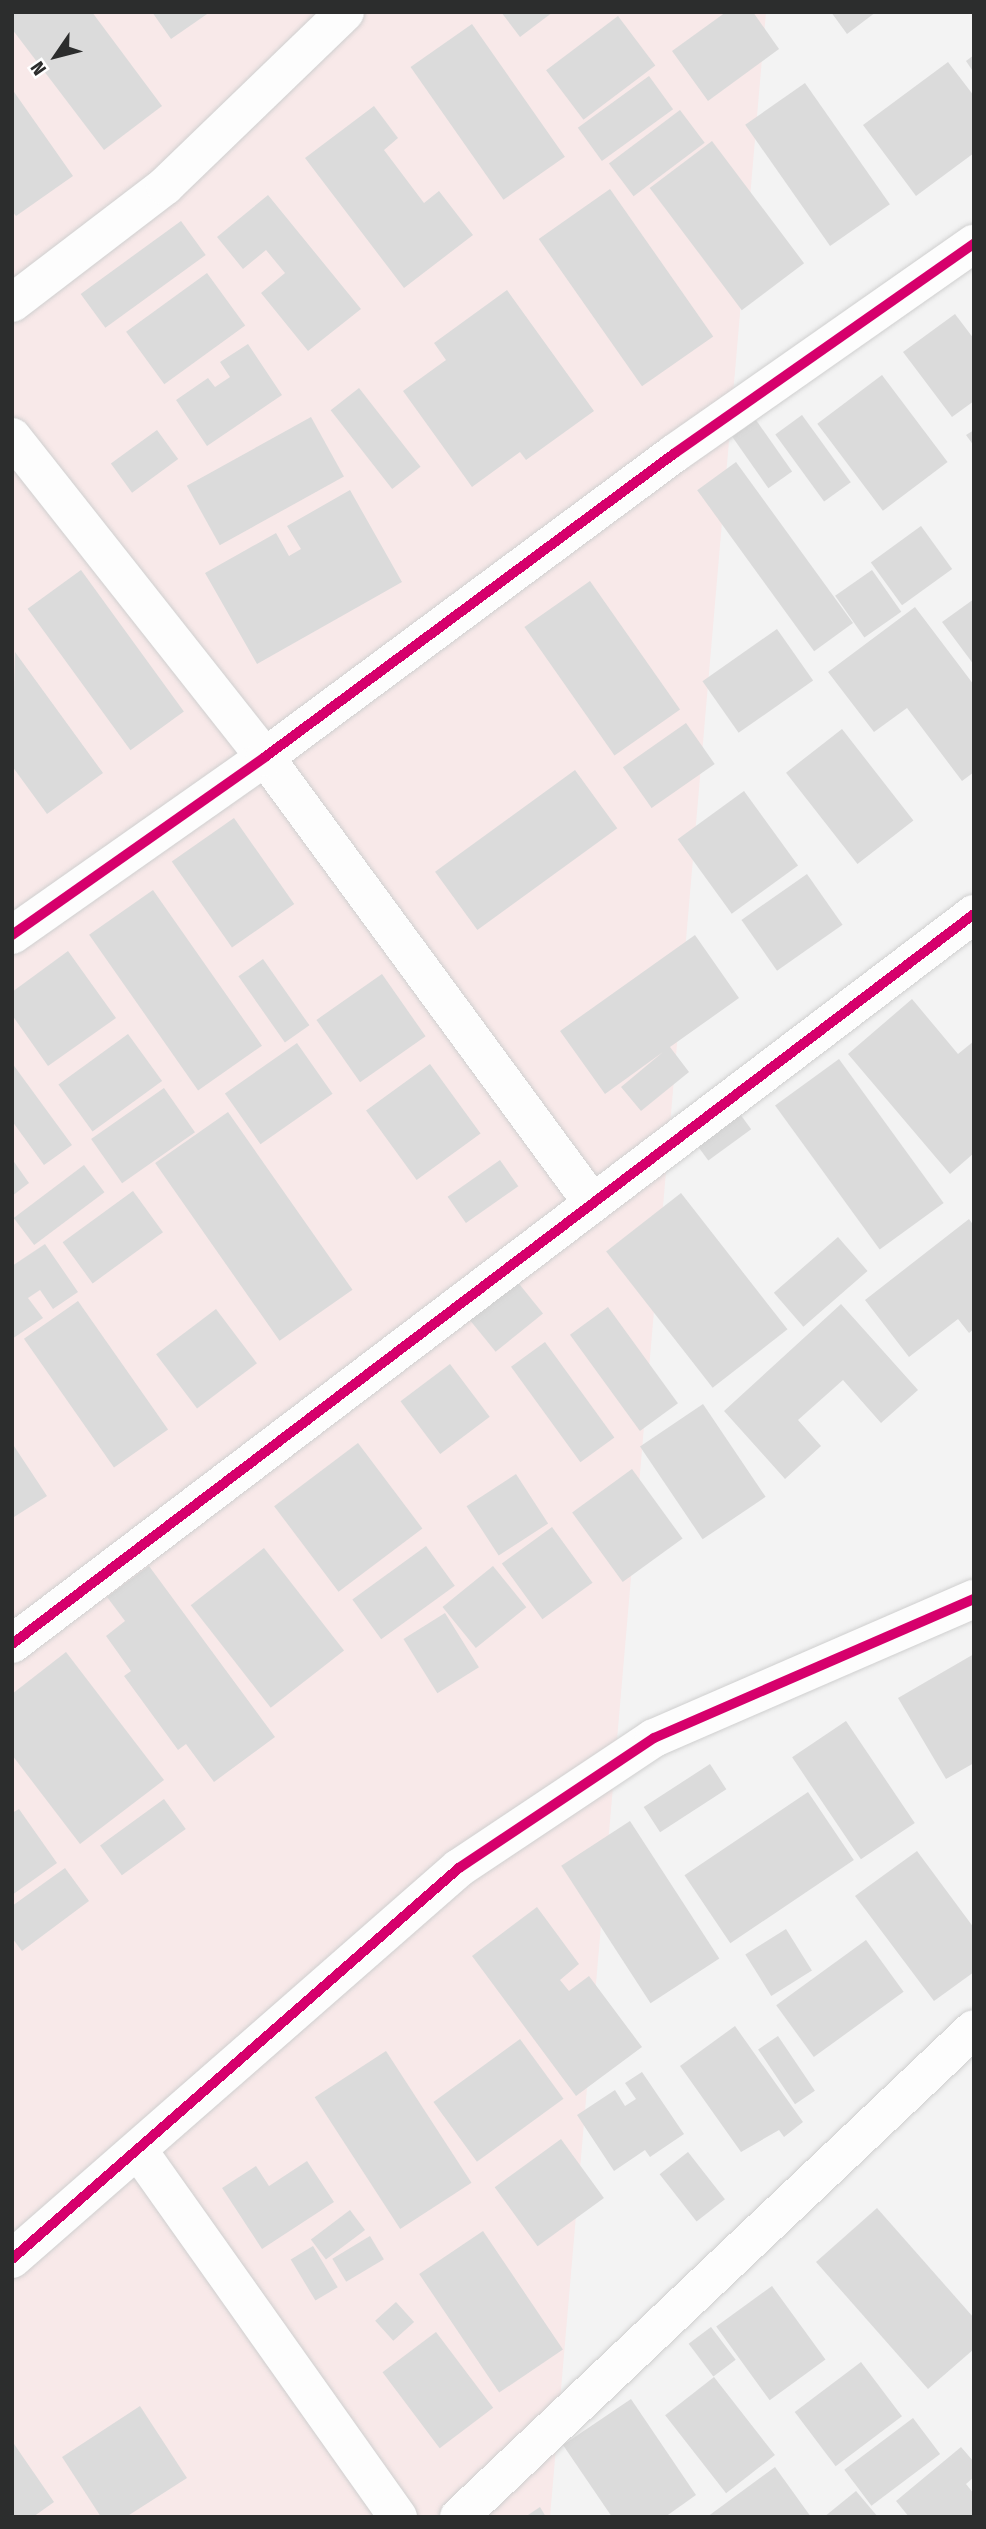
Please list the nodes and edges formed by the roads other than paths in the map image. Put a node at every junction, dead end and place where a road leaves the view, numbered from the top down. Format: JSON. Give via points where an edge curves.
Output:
{"nodes":[{"id":1,"x":345,"y":12,"type":"edge"},
{"id":2,"x":974,"y":244,"type":"edge"},
{"id":3,"x":12,"y":303,"type":"edge"},
{"id":4,"x":12,"y":437,"type":"edge"},
{"id":5,"x":265,"y":757,"type":"junction"},
{"id":6,"x":974,"y":914,"type":"edge"},
{"id":7,"x":12,"y":935,"type":"edge"},
{"id":8,"x":591,"y":1201,"type":"junction"},
{"id":9,"x":974,"y":1598,"type":"edge"},
{"id":10,"x":12,"y":1644,"type":"edge"},
{"id":11,"x":974,"y":2029,"type":"edge"},
{"id":12,"x":138,"y":2150,"type":"junction"},
{"id":13,"x":12,"y":2259,"type":"edge"},
{"id":14,"x":398,"y":2517,"type":"edge"},
{"id":15,"x":459,"y":2517,"type":"edge"}],
"edges":[{"from":1,"to":3,"type":"street","via":[[165,186]]},
{"from":2,"to":5,"type":"street","via":[[675,453]]},
{"from":4,"to":5,"type":"street"},
{"from":5,"to":7,"type":"street"},
{"from":5,"to":8,"type":"street"},
{"from":6,"to":8,"type":"street"},
{"from":8,"to":10,"type":"street"},
{"from":9,"to":12,"type":"street","via":[[654,1738],[459,1868]]},
{"from":11,"to":15,"type":"street"},
{"from":12,"to":13,"type":"street"},
{"from":12,"to":14,"type":"street"}]}
